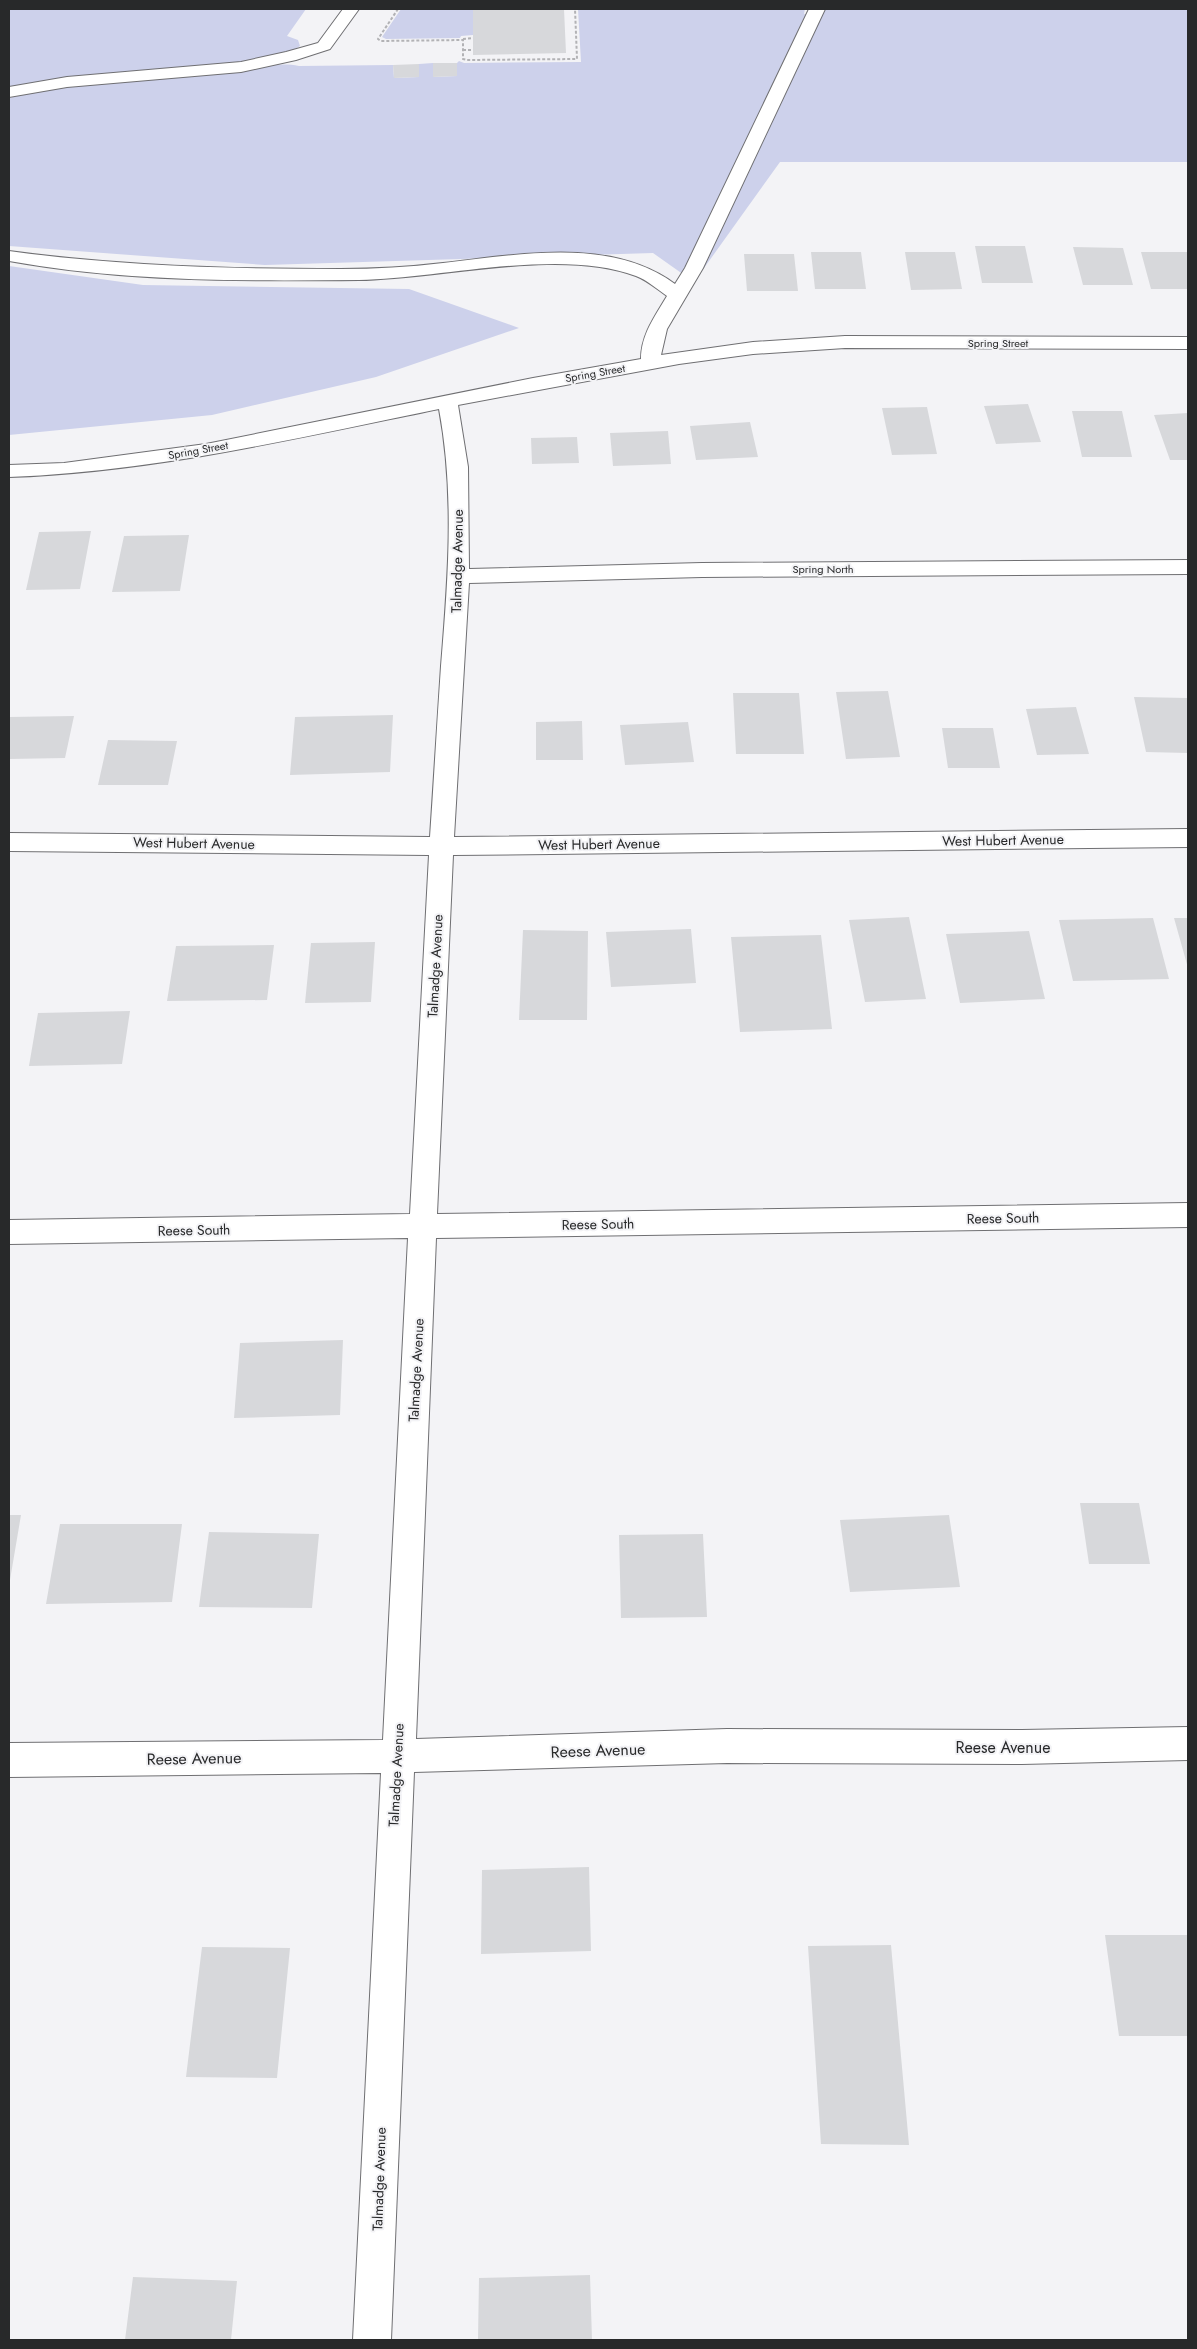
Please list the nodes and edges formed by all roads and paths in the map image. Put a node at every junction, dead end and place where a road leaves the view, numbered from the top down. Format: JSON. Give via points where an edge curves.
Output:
{"nodes":[{"id":1,"x":351,"y":9,"type":"edge"},
{"id":2,"x":398,"y":9,"type":"edge"},
{"id":3,"x":575,"y":9,"type":"edge"},
{"id":4,"x":818,"y":9,"type":"edge"},
{"id":5,"x":473,"y":38,"type":"dead end"},
{"id":6,"x":463,"y":40,"type":"junction"},
{"id":7,"x":463,"y":50,"type":"junction"},
{"id":8,"x":473,"y":50,"type":"dead end"},
{"id":9,"x":9,"y":92,"type":"edge"},
{"id":10,"x":9,"y":256,"type":"edge"},
{"id":11,"x":678,"y":295,"type":"junction"},
{"id":12,"x":1188,"y":343,"type":"edge"},
{"id":13,"x":651,"y":363,"type":"junction"},
{"id":14,"x":447,"y":401,"type":"junction"},
{"id":15,"x":9,"y":471,"type":"edge"},
{"id":16,"x":1188,"y":567,"type":"edge"},
{"id":17,"x":458,"y":576,"type":"junction"},
{"id":18,"x":1188,"y":838,"type":"edge"},
{"id":19,"x":9,"y":842,"type":"edge"},
{"id":20,"x":441,"y":846,"type":"junction"},
{"id":21,"x":1188,"y":1215,"type":"edge"},
{"id":22,"x":423,"y":1226,"type":"junction"},
{"id":23,"x":9,"y":1232,"type":"edge"},
{"id":24,"x":1188,"y":1744,"type":"edge"},
{"id":25,"x":396,"y":1756,"type":"junction"},
{"id":26,"x":9,"y":1760,"type":"edge"},
{"id":27,"x":372,"y":2340,"type":"edge"}],
"edges":[{"from":1,"to":9,"type":"street","via":[[324,46],[290,56],[241,67],[67,82]]},
{"from":2,"to":6,"type":"path","via":[[378,39],[380,41]]},
{"from":3,"to":7,"type":"path","via":[[577,60],[467,60],[463,59]]},
{"from":4,"to":11,"type":"street"},
{"from":5,"to":6,"type":"path"},
{"from":6,"to":7,"type":"path"},
{"from":7,"to":8,"type":"path"},
{"from":10,"to":11,"type":"street","via":[[52,264],[106,268],[281,274],[383,274],[522,261],[586,259],[644,272]]},
{"from":11,"to":13,"type":"street","via":[[657,329]]},
{"from":12,"to":13,"type":"street","name":"Spring Street","via":[[844,342],[753,348]]},
{"from":13,"to":14,"type":"street","name":"Spring Street"},
{"from":14,"to":15,"type":"street","name":"Spring Street","via":[[196,452],[64,469]]},
{"from":14,"to":17,"type":"street","name":"Talmadge Avenue","via":[[457,472]]},
{"from":16,"to":17,"type":"street","name":"Spring North","via":[[702,570]]},
{"from":17,"to":20,"type":"street","name":"Talmadge Avenue"},
{"from":18,"to":20,"type":"street","name":"West Hubert Avenue"},
{"from":19,"to":20,"type":"street","name":"West Hubert Avenue"},
{"from":20,"to":22,"type":"street","name":"Talmadge Avenue"},
{"from":21,"to":22,"type":"street","name":"Reese South"},
{"from":22,"to":23,"type":"street","name":"Reese South"},
{"from":22,"to":25,"type":"street","name":"Talmadge Avenue"},
{"from":24,"to":25,"type":"street","name":"Reese Avenue","via":[[727,1746]]},
{"from":25,"to":26,"type":"street","name":"Reese Avenue"},
{"from":25,"to":27,"type":"street","name":"Talmadge Avenue"}]}
